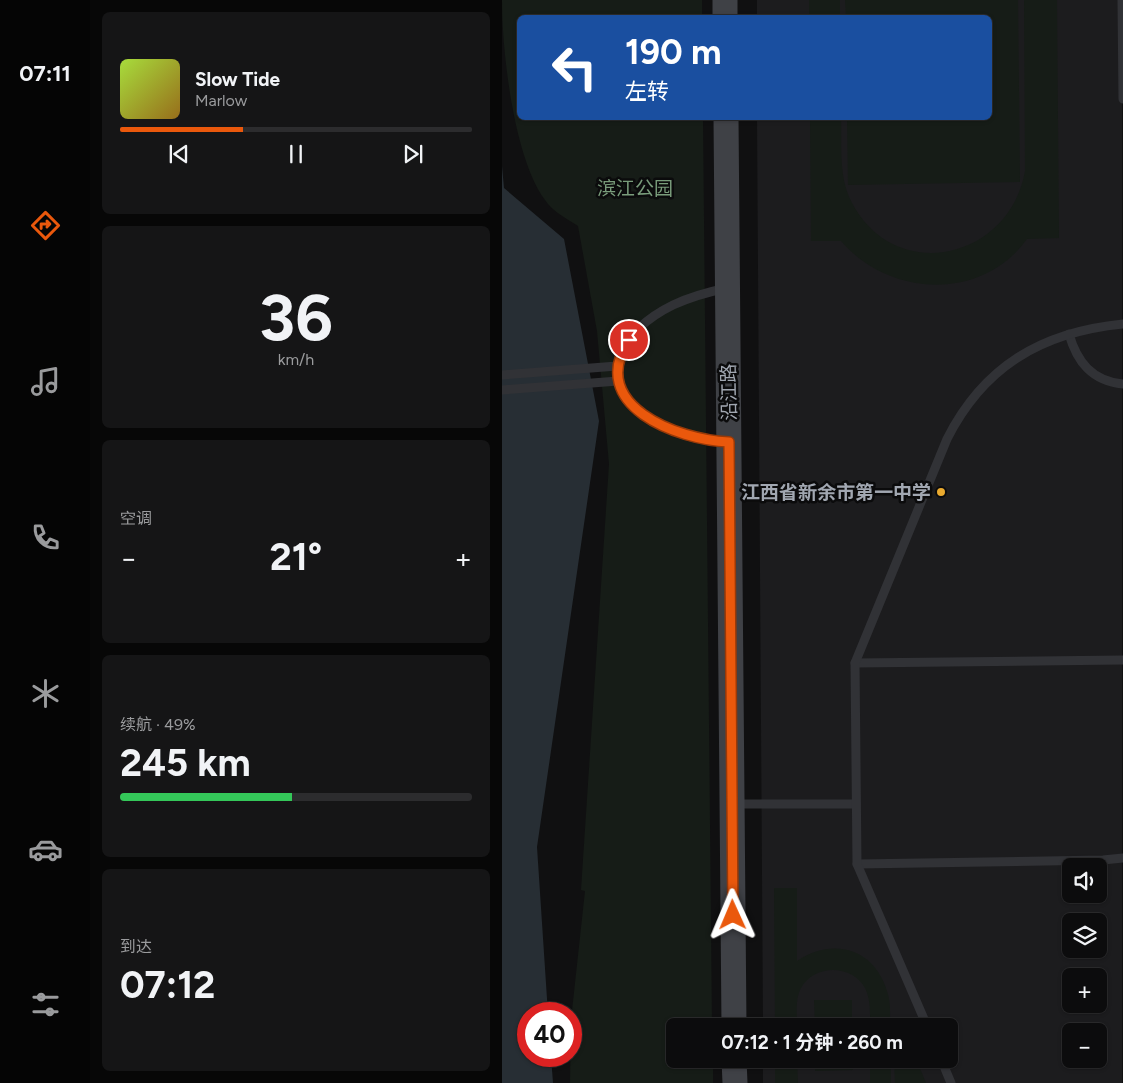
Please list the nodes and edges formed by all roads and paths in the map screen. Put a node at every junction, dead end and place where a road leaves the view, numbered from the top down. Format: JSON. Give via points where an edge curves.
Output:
{"nodes":[{"id":1,"x":725,"y":0,"type":"edge"},
{"id":2,"x":1122,"y":0,"type":"edge"},
{"id":3,"x":725,"y":15,"type":"edge"},
{"id":4,"x":1122,"y":15,"type":"edge"},
{"id":5,"x":1122,"y":99,"type":"edge"},
{"id":6,"x":726,"y":120,"type":"edge"},
{"id":7,"x":728,"y":288,"type":"junction"},
{"id":8,"x":1122,"y":324,"type":"edge"},
{"id":9,"x":1069,"y":334,"type":"junction"},
{"id":10,"x":617,"y":366,"type":"junction"},
{"id":11,"x":502,"y":375,"type":"edge"},
{"id":12,"x":618,"y":381,"type":"junction"},
{"id":13,"x":1122,"y":384,"type":"edge"},
{"id":14,"x":502,"y":390,"type":"edge"},
{"id":15,"x":729,"y":442,"type":"junction"},
{"id":16,"x":1122,"y":660,"type":"edge"},
{"id":17,"x":855,"y":663,"type":"junction"},
{"id":18,"x":732,"y":804,"type":"junction"},
{"id":19,"x":856,"y":804,"type":"junction"},
{"id":20,"x":1122,"y":858,"type":"edge"},
{"id":21,"x":857,"y":864,"type":"junction"},
{"id":22,"x":734,"y":1018,"type":"edge"},
{"id":23,"x":924,"y":1018,"type":"edge"},
{"id":24,"x":734,"y":1068,"type":"edge"},
{"id":25,"x":945,"y":1068,"type":"edge"},
{"id":26,"x":734,"y":1083,"type":"edge"},
{"id":27,"x":951,"y":1083,"type":"edge"}],
"edges":[{"from":1,"to":3,"type":"street"},
{"from":2,"to":4,"type":"lane"},
{"from":4,"to":5,"type":"lane"},
{"from":6,"to":7,"type":"street","name":"沿江路"},
{"from":7,"to":10,"type":"lane","via":[[690,298],[656,314],[629,340],[619,354]]},
{"from":7,"to":15,"type":"street","name":"沿江路"},
{"from":8,"to":9,"type":"lane"},
{"from":9,"to":13,"type":"lane","via":[[1078,359],[1092,374],[1108,382]]},
{"from":9,"to":17,"type":"lane","via":[[1017,358],[974,394],[958,416]]},
{"from":10,"to":11,"type":"lane"},
{"from":10,"to":12,"type":"lane"},
{"from":12,"to":14,"type":"lane"},
{"from":12,"to":15,"type":"lane","via":[[629,402],[656,423],[690,437]]},
{"from":15,"to":18,"type":"street","name":"沿江路"},
{"from":16,"to":17,"type":"lane"},
{"from":17,"to":19,"type":"lane"},
{"from":18,"to":19,"type":"lane"},
{"from":18,"to":22,"type":"street","name":"沿江路"},
{"from":19,"to":21,"type":"lane"},
{"from":20,"to":21,"type":"lane"},
{"from":21,"to":23,"type":"lane"},
{"from":24,"to":26,"type":"street"},
{"from":25,"to":27,"type":"lane"}]}
